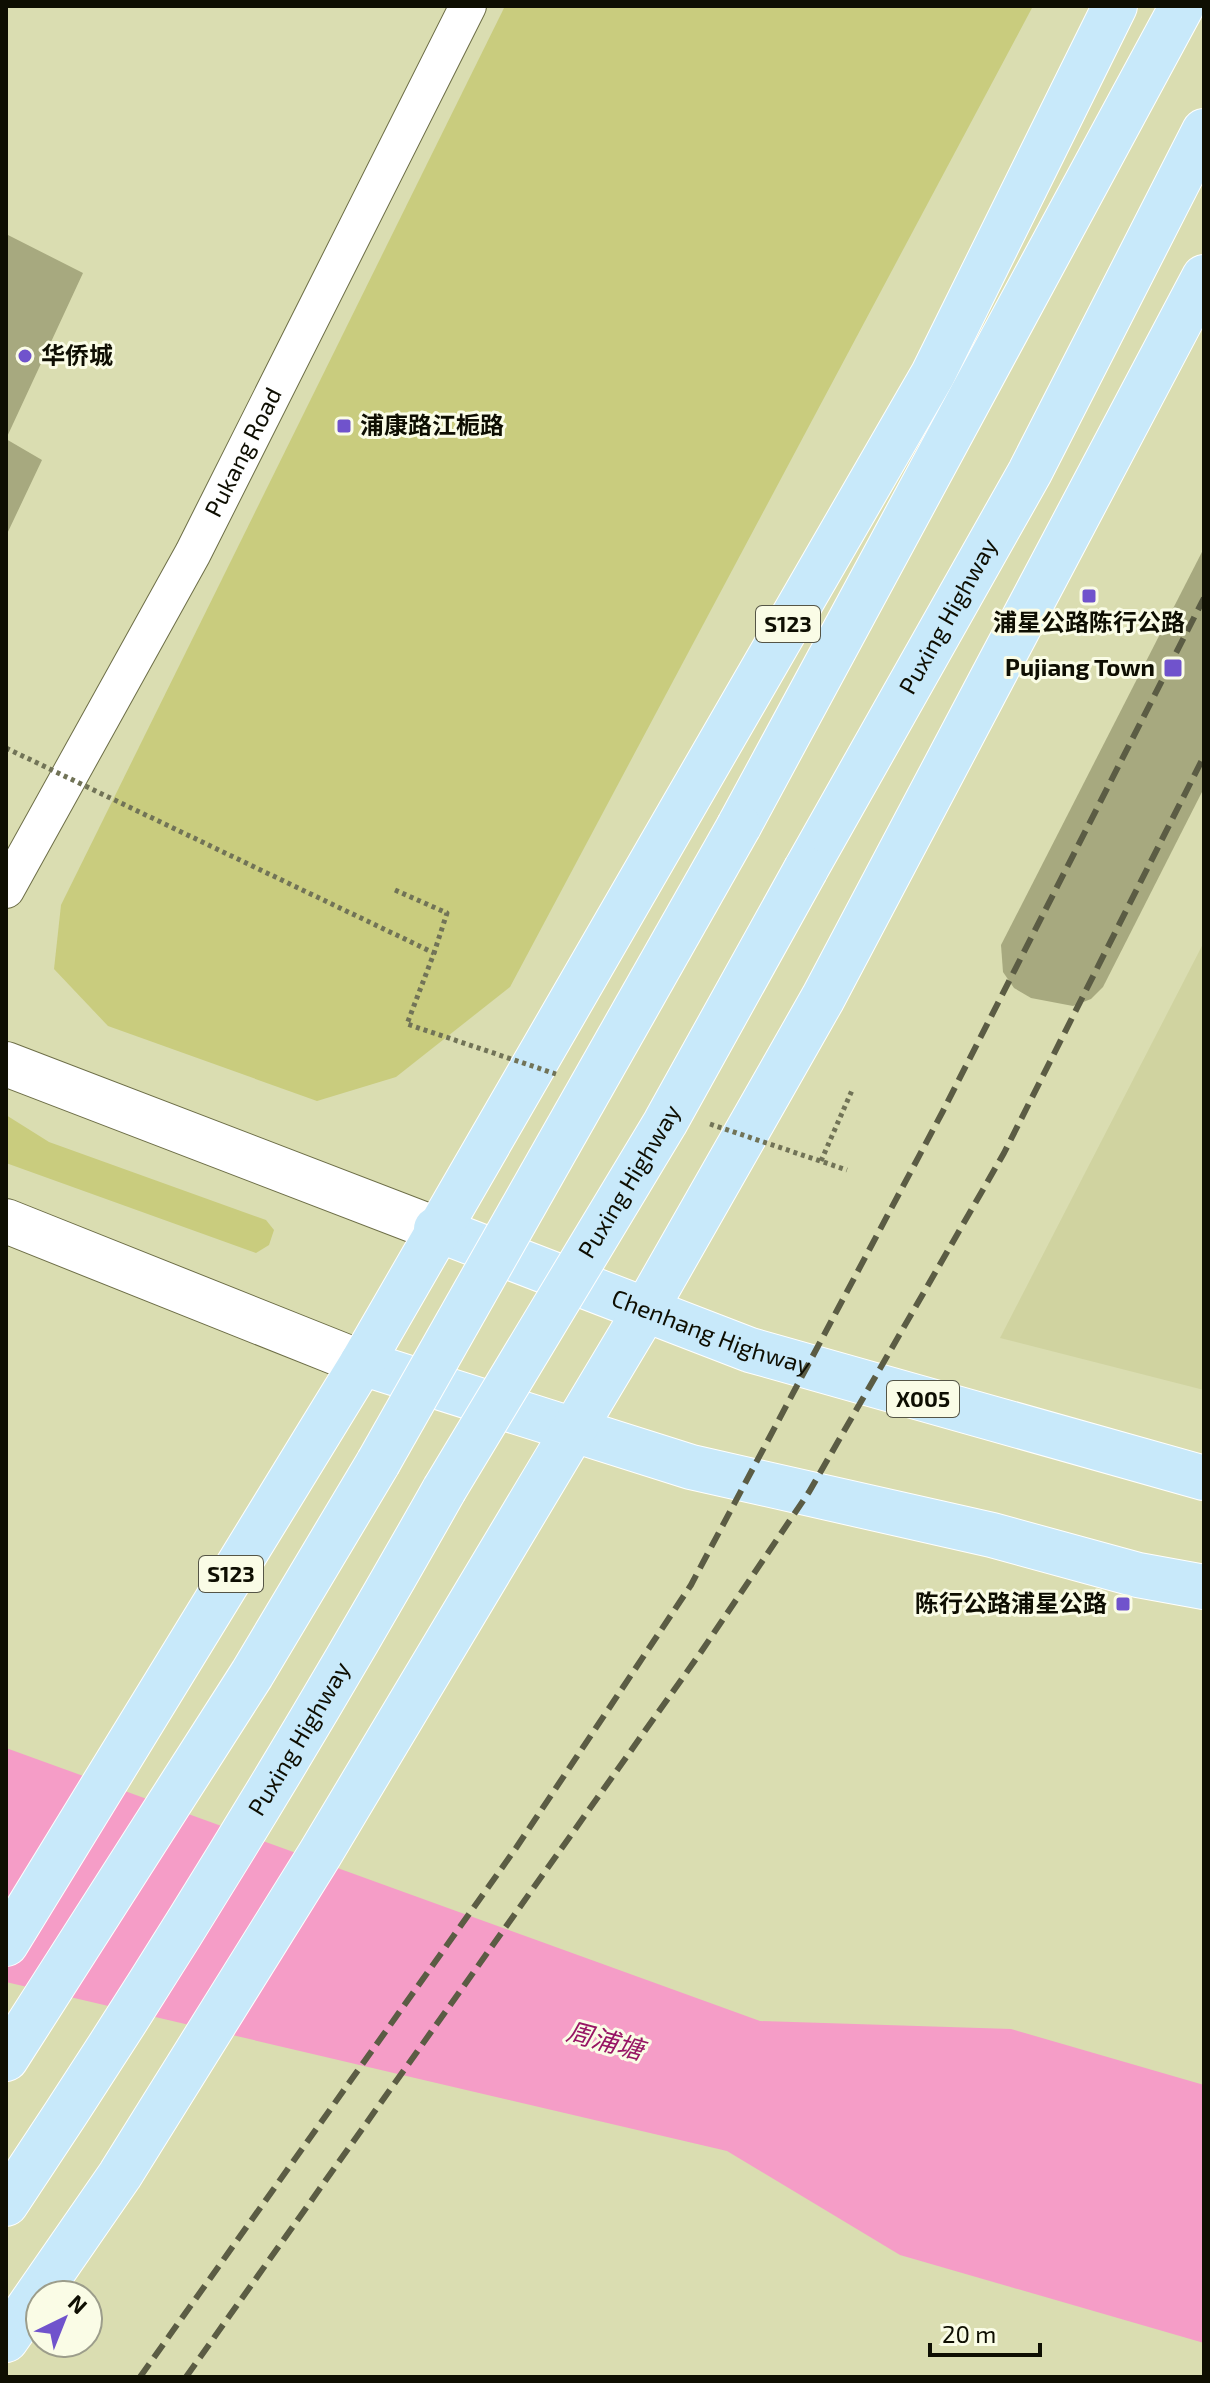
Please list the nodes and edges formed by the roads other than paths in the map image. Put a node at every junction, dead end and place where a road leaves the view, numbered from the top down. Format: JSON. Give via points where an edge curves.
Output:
{"nodes":[{"id":1,"x":468,"y":6,"type":"edge"},
{"id":2,"x":1115,"y":6,"type":"edge"},
{"id":3,"x":1182,"y":6,"type":"edge"},
{"id":4,"x":1204,"y":131,"type":"edge"},
{"id":5,"x":1204,"y":277,"type":"edge"},
{"id":6,"x":6,"y":890,"type":"edge"},
{"id":7,"x":6,"y":1064,"type":"edge"},
{"id":8,"x":6,"y":1221,"type":"edge"},
{"id":9,"x":436,"y":1229,"type":"junction"},
{"id":10,"x":646,"y":1309,"type":"junction"},
{"id":11,"x":362,"y":1363,"type":"junction"},
{"id":12,"x":572,"y":1430,"type":"junction"},
{"id":13,"x":1204,"y":1478,"type":"edge"},
{"id":14,"x":1204,"y":1587,"type":"edge"},
{"id":15,"x":6,"y":1944,"type":"edge"},
{"id":16,"x":6,"y":2059,"type":"edge"},
{"id":17,"x":6,"y":2204,"type":"edge"},
{"id":18,"x":6,"y":2340,"type":"edge"}],
"edges":[{"from":1,"to":6,"type":"street","name":"Pukang Road","via":[[193,553]]},
{"from":2,"to":9,"type":"main road","number":"S123","via":[[933,374]]},
{"from":3,"to":16,"type":"main road","number":"S123","bridge":true,"via":[[739,826],[378,1463],[252,1674]]},
{"from":4,"to":17,"type":"main road","name":"Puxing Highway","bridge":true,"via":[[1030,472],[665,1123],[350,1657]]},
{"from":5,"to":10,"type":"main road","via":[[823,998]]},
{"from":7,"to":9,"type":"main road","name":"Chenhang Highway"},
{"from":8,"to":11,"type":"main road"},
{"from":9,"to":10,"type":"main road","name":"Chenhang Highway"},
{"from":9,"to":11,"type":"main road","number":"S123"},
{"from":10,"to":12,"type":"main road"},
{"from":10,"to":13,"type":"main road","name":"Chenhang Highway","number":"X005","via":[[750,1350]]},
{"from":11,"to":12,"type":"main road"},
{"from":11,"to":15,"type":"main road","number":"S123"},
{"from":12,"to":14,"type":"main road","via":[[691,1467]]},
{"from":12,"to":18,"type":"main road","via":[[207,2036],[120,2175]]}]}
